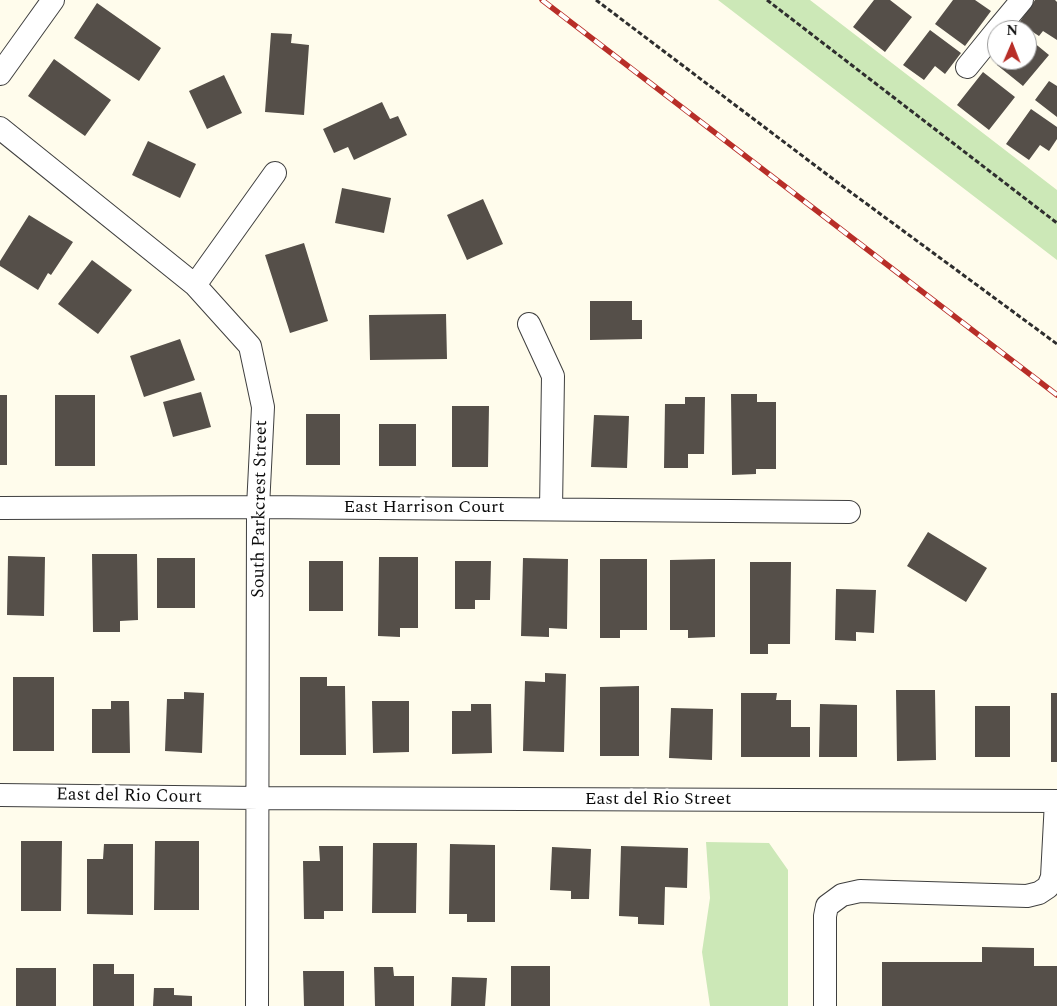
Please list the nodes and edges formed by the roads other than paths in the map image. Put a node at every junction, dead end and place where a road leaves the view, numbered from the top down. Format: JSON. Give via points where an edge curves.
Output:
{"nodes":[{"id":1,"x":53,"y":0,"type":"edge"},
{"id":2,"x":1022,"y":0,"type":"edge"},
{"id":3,"x":1005,"y":20,"type":"edge"},
{"id":4,"x":987,"y":42,"type":"edge"},
{"id":5,"x":967,"y":67,"type":"dead end"},
{"id":6,"x":0,"y":74,"type":"edge"},
{"id":7,"x":0,"y":128,"type":"edge"},
{"id":8,"x":275,"y":173,"type":"dead end"},
{"id":9,"x":195,"y":285,"type":"junction"},
{"id":10,"x":529,"y":324,"type":"dead end"},
{"id":11,"x":258,"y":507,"type":"junction"},
{"id":12,"x":0,"y":508,"type":"edge"},
{"id":13,"x":551,"y":509,"type":"junction"},
{"id":14,"x":849,"y":512,"type":"dead end"},
{"id":15,"x":0,"y":795,"type":"edge"},
{"id":16,"x":259,"y":798,"type":"junction"},
{"id":17,"x":1056,"y":801,"type":"edge"},
{"id":18,"x":257,"y":1006,"type":"edge"},
{"id":19,"x":825,"y":1006,"type":"edge"}],
"edges":[{"from":1,"to":6,"type":"street"},
{"from":2,"to":3,"type":"street"},
{"from":4,"to":5,"type":"street"},
{"from":7,"to":9,"type":"street","name":"South Parkcrest Street"},
{"from":8,"to":9,"type":"street"},
{"from":9,"to":11,"type":"street","name":"South Parkcrest Street","via":[[250,346],[263,407]]},
{"from":10,"to":13,"type":"street","via":[[553,376]]},
{"from":11,"to":12,"type":"street","name":"East Harrison Court"},
{"from":11,"to":13,"type":"street","name":"East Harrison Court"},
{"from":11,"to":16,"type":"street","name":"South Parkcrest Street"},
{"from":13,"to":14,"type":"street","name":"East Harrison Court"},
{"from":15,"to":16,"type":"street","name":"East del Rio Court"},
{"from":16,"to":17,"type":"street","name":"East del Rio Street"},
{"from":16,"to":18,"type":"street","name":"South Parkcrest Street"},
{"from":17,"to":19,"type":"street","via":[[1052,877],[1048,887],[1039,893],[1028,896],[860,891],[842,895],[827,906]]}]}
